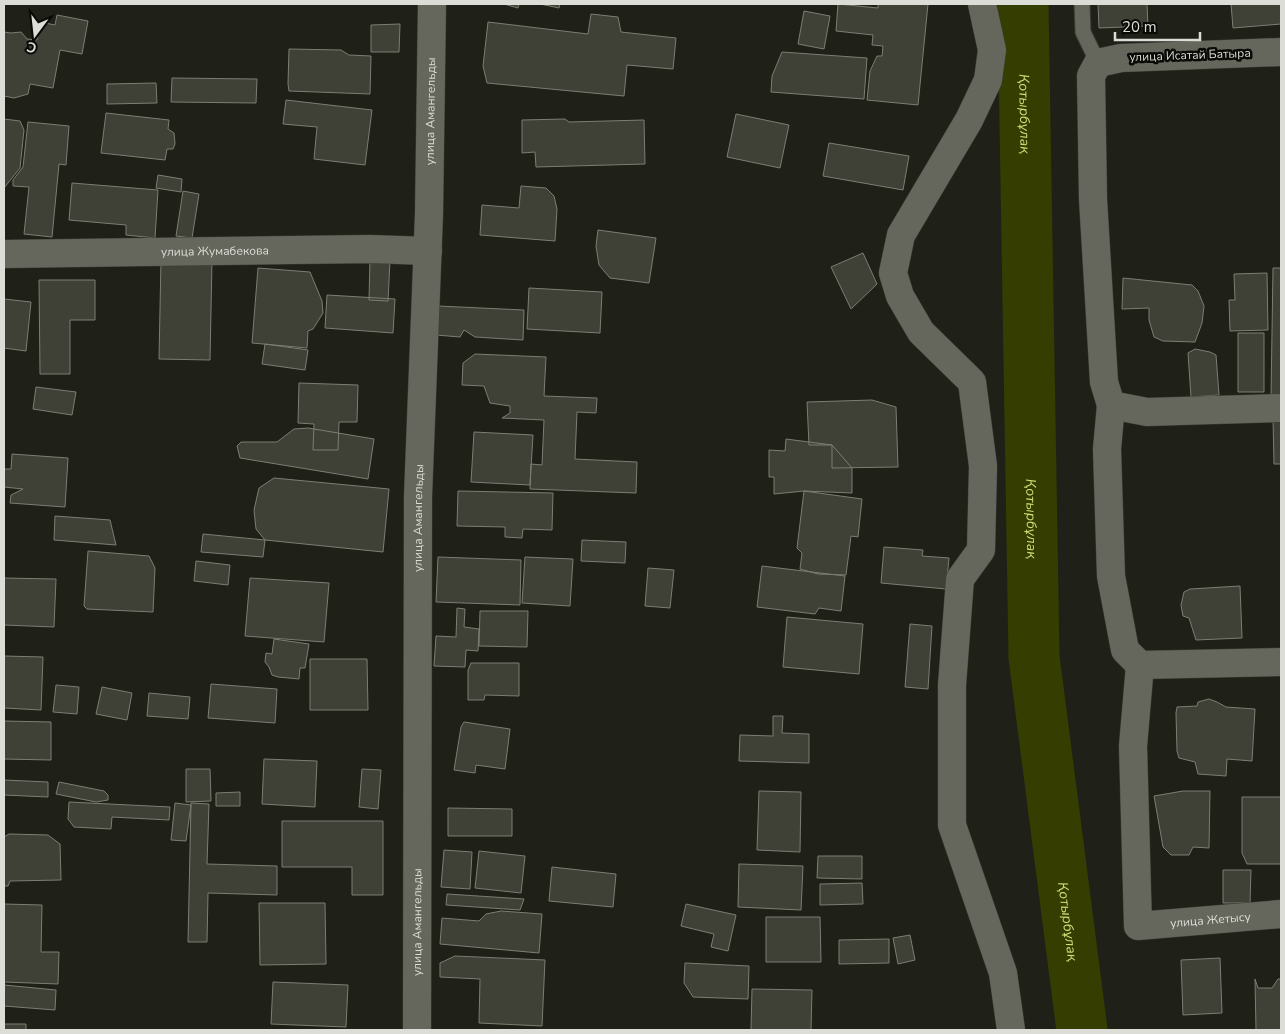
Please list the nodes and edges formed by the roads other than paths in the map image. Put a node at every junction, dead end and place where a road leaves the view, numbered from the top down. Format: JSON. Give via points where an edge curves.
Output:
{"nodes":[{"id":1,"x":432,"y":4,"type":"edge"},
{"id":2,"x":982,"y":4,"type":"edge"},
{"id":3,"x":1082,"y":4,"type":"edge"},
{"id":4,"x":1281,"y":52,"type":"edge"},
{"id":5,"x":1098,"y":63,"type":"junction"},
{"id":6,"x":428,"y":251,"type":"junction"},
{"id":7,"x":4,"y":254,"type":"edge"},
{"id":8,"x":1110,"y":406,"type":"junction"},
{"id":9,"x":1281,"y":408,"type":"edge"},
{"id":10,"x":1281,"y":662,"type":"edge"},
{"id":11,"x":1140,"y":665,"type":"junction"},
{"id":12,"x":1281,"y":914,"type":"edge"},
{"id":13,"x":417,"y":1030,"type":"edge"},
{"id":14,"x":1011,"y":1030,"type":"edge"}],
"edges":[{"from":1,"to":6,"type":"street","name":"улица Амангельды"},
{"from":2,"to":14,"type":"street","via":[[992,50],[988,80],[969,120],[901,235],[893,273],[900,296],[922,332],[972,382],[984,466],[981,550],[960,579],[952,685],[952,824],[1003,973]]},
{"from":3,"to":5,"type":"lane","via":[[1083,32]]},
{"from":4,"to":5,"type":"street","name":"улица Исатай Батыра","via":[[1121,58]]},
{"from":5,"to":8,"type":"street","via":[[1091,76],[1093,199],[1104,382]]},
{"from":6,"to":7,"type":"street","name":"улица Жумабекова"},
{"from":6,"to":13,"type":"street","name":"улица Амангельды","via":[[418,497]]},
{"from":8,"to":9,"type":"street","via":[[1147,412]]},
{"from":8,"to":11,"type":"street","via":[[1107,449],[1111,576],[1124,650]]},
{"from":10,"to":11,"type":"street"},
{"from":11,"to":12,"type":"street","name":"улица Жетысу","via":[[1132,746],[1138,926]]}]}
